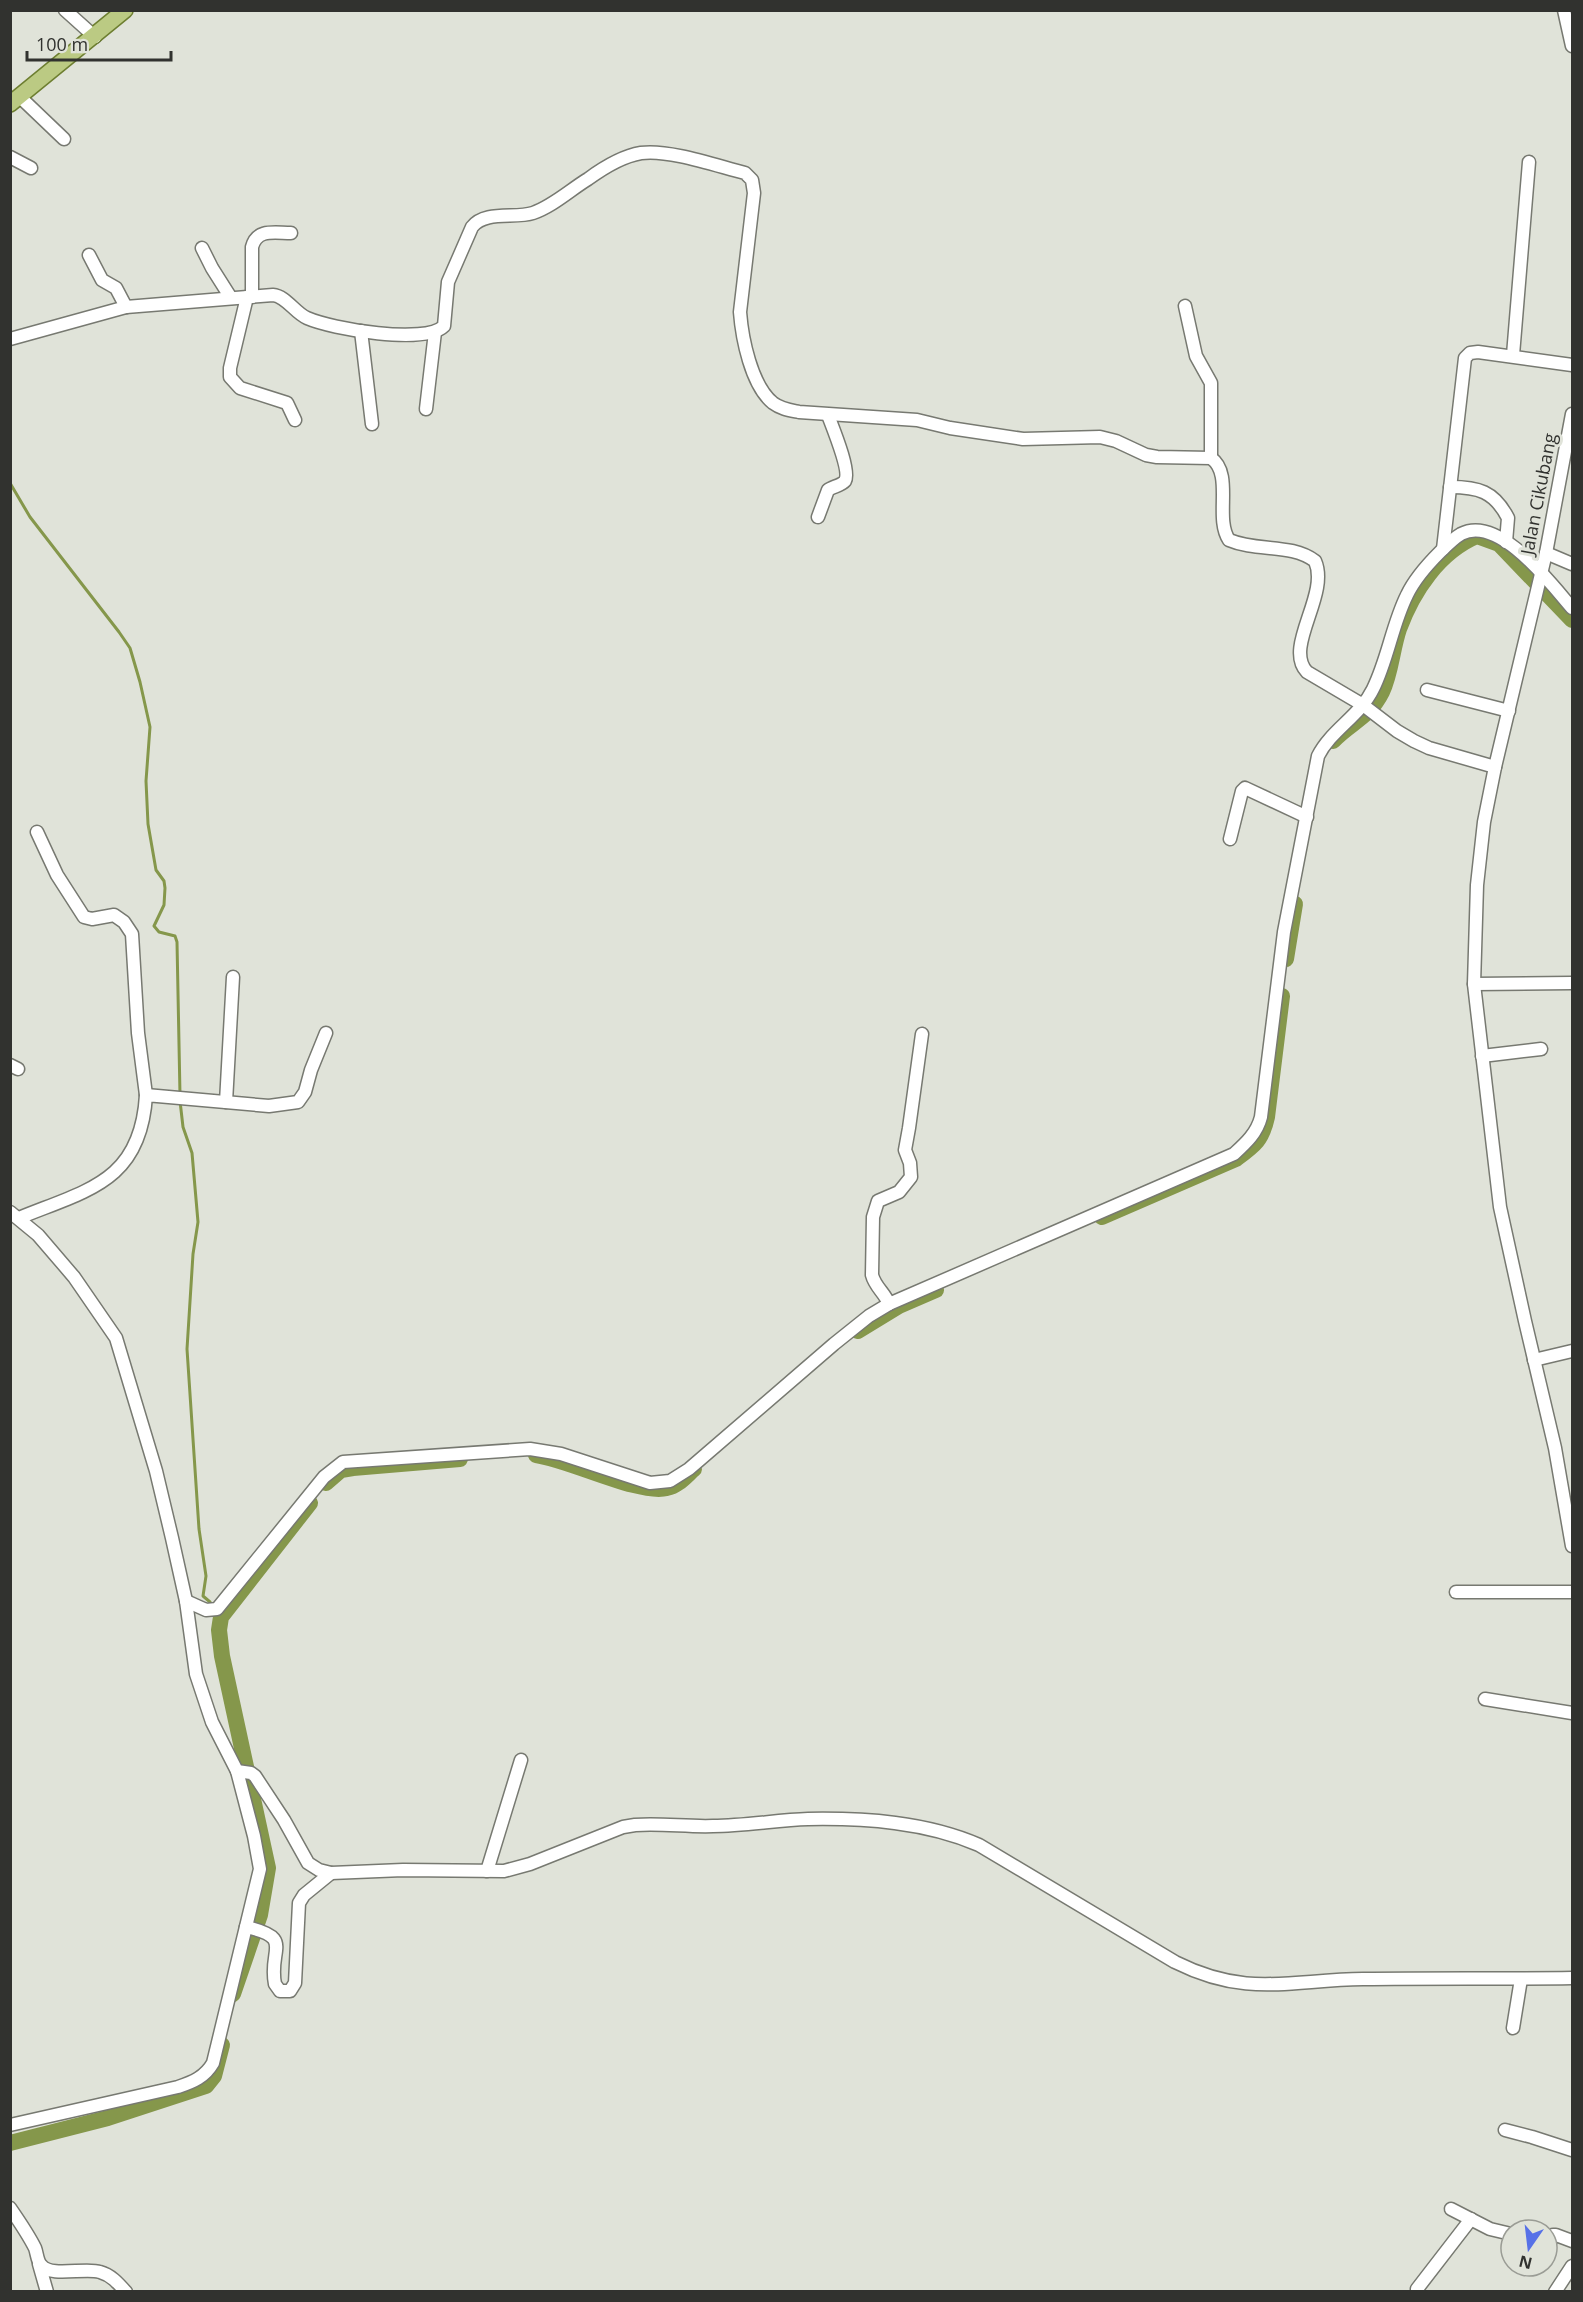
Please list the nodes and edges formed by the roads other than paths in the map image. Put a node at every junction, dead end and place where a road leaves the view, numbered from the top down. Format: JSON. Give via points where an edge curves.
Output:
{"nodes":[{"id":1,"x":65,"y":10,"type":"edge"},
{"id":2,"x":125,"y":10,"type":"edge"},
{"id":3,"x":1564,"y":10,"type":"edge"},
{"id":4,"x":95,"y":37,"type":"junction"},
{"id":5,"x":1572,"y":46,"type":"edge"},
{"id":6,"x":15,"y":100,"type":"edge"},
{"id":7,"x":64,"y":139,"type":"dead end"},
{"id":8,"x":10,"y":157,"type":"edge"},
{"id":9,"x":1529,"y":162,"type":"dead end"},
{"id":10,"x":31,"y":168,"type":"dead end"},
{"id":11,"x":291,"y":233,"type":"dead end"},
{"id":12,"x":202,"y":248,"type":"dead end"},
{"id":13,"x":89,"y":255,"type":"dead end"},
{"id":14,"x":250,"y":297,"type":"junction"},
{"id":15,"x":231,"y":298,"type":"junction"},
{"id":16,"x":1185,"y":306,"type":"dead end"},
{"id":17,"x":126,"y":307,"type":"junction"},
{"id":18,"x":361,"y":332,"type":"junction"},
{"id":19,"x":435,"y":332,"type":"junction"},
{"id":20,"x":10,"y":339,"type":"edge"},
{"id":21,"x":1513,"y":356,"type":"junction"},
{"id":22,"x":1572,"y":365,"type":"edge"},
{"id":23,"x":426,"y":409,"type":"dead end"},
{"id":24,"x":1572,"y":414,"type":"edge"},
{"id":25,"x":828,"y":415,"type":"junction"},
{"id":26,"x":295,"y":420,"type":"dead end"},
{"id":27,"x":372,"y":424,"type":"dead end"},
{"id":28,"x":1212,"y":458,"type":"junction"},
{"id":29,"x":1450,"y":487,"type":"junction"},
{"id":30,"x":818,"y":517,"type":"dead end"},
{"id":31,"x":1506,"y":542,"type":"junction"},
{"id":32,"x":1443,"y":549,"type":"junction"},
{"id":33,"x":1546,"y":552,"type":"junction"},
{"id":34,"x":1572,"y":564,"type":"edge"},
{"id":35,"x":1540,"y":582,"type":"junction"},
{"id":36,"x":1572,"y":608,"type":"edge"},
{"id":37,"x":1427,"y":690,"type":"dead end"},
{"id":38,"x":1369,"y":709,"type":"junction"},
{"id":39,"x":1509,"y":711,"type":"junction"},
{"id":40,"x":1495,"y":767,"type":"junction"},
{"id":41,"x":1307,"y":817,"type":"junction"},
{"id":42,"x":37,"y":832,"type":"dead end"},
{"id":43,"x":1230,"y":839,"type":"dead end"},
{"id":44,"x":232,"y":977,"type":"dead end"},
{"id":45,"x":1572,"y":983,"type":"edge"},
{"id":46,"x":1474,"y":984,"type":"junction"},
{"id":47,"x":326,"y":1034,"type":"dead end"},
{"id":48,"x":922,"y":1034,"type":"dead end"},
{"id":49,"x":1541,"y":1049,"type":"dead end"},
{"id":50,"x":1482,"y":1056,"type":"junction"},
{"id":51,"x":146,"y":1095,"type":"junction"},
{"id":52,"x":226,"y":1102,"type":"junction"},
{"id":53,"x":15,"y":1215,"type":"edge"},
{"id":54,"x":889,"y":1304,"type":"junction"},
{"id":55,"x":1572,"y":1351,"type":"edge"},
{"id":56,"x":1534,"y":1360,"type":"junction"},
{"id":57,"x":1567,"y":1478,"type":"edge"},
{"id":58,"x":1572,"y":1546,"type":"edge"},
{"id":59,"x":1456,"y":1592,"type":"dead end"},
{"id":60,"x":1572,"y":1592,"type":"edge"},
{"id":61,"x":186,"y":1601,"type":"junction"},
{"id":62,"x":1485,"y":1699,"type":"dead end"},
{"id":63,"x":1572,"y":1713,"type":"edge"},
{"id":64,"x":521,"y":1760,"type":"dead end"},
{"id":65,"x":244,"y":1772,"type":"junction"},
{"id":66,"x":487,"y":1870,"type":"junction"},
{"id":67,"x":331,"y":1873,"type":"junction"},
{"id":68,"x":252,"y":1928,"type":"junction"},
{"id":69,"x":1572,"y":1978,"type":"edge"},
{"id":70,"x":1521,"y":1979,"type":"junction"},
{"id":71,"x":1513,"y":2028,"type":"dead end"},
{"id":72,"x":10,"y":2125,"type":"edge"},
{"id":73,"x":1505,"y":2130,"type":"dead end"},
{"id":74,"x":1572,"y":2150,"type":"edge"},
{"id":75,"x":10,"y":2208,"type":"edge"},
{"id":76,"x":1451,"y":2209,"type":"dead end"},
{"id":77,"x":1471,"y":2219,"type":"junction"},
{"id":78,"x":1499,"y":2231,"type":"edge"},
{"id":79,"x":39,"y":2264,"type":"junction"},
{"id":80,"x":1572,"y":2266,"type":"edge"},
{"id":81,"x":1418,"y":2289,"type":"dead end"},
{"id":82,"x":47,"y":2292,"type":"edge"},
{"id":83,"x":126,"y":2292,"type":"edge"},
{"id":84,"x":1555,"y":2292,"type":"edge"}],
"edges":[{"from":1,"to":4,"type":"street"},
{"from":2,"to":4,"type":"main road"},
{"from":3,"to":5,"type":"street"},
{"from":4,"to":6,"type":"main road"},
{"from":6,"to":7,"type":"street"},
{"from":8,"to":10,"type":"street"},
{"from":9,"to":21,"type":"street"},
{"from":11,"to":14,"type":"street","via":[[264,233],[254,239]]},
{"from":12,"to":15,"type":"street"},
{"from":13,"to":17,"type":"street","via":[[102,280],[116,288]]},
{"from":14,"to":15,"type":"street"},
{"from":14,"to":18,"type":"street","via":[[278,296],[308,318]]},
{"from":14,"to":26,"type":"street","via":[[230,377],[240,388],[287,403]]},
{"from":15,"to":17,"type":"street"},
{"from":16,"to":28,"type":"street","via":[[1197,356],[1211,383]]},
{"from":17,"to":20,"type":"street"},
{"from":18,"to":19,"type":"street"},
{"from":18,"to":27,"type":"street"},
{"from":19,"to":23,"type":"street"},
{"from":19,"to":25,"type":"street","via":[[445,323],[448,282],[472,227],[479,220],[540,210],[620,160],[640,153],[695,160],[745,173],[754,184],[740,312],[741,330],[756,379],[771,401],[782,408]]},
{"from":21,"to":22,"type":"street"},
{"from":21,"to":29,"type":"street","via":[[1478,352],[1465,358]]},
{"from":24,"to":33,"type":"street","name":"Jalan Cikubang"},
{"from":25,"to":28,"type":"street","via":[[916,420],[1023,439],[1100,437],[1146,455]]},
{"from":25,"to":30,"type":"street","via":[[846,478],[828,490]]},
{"from":28,"to":38,"type":"street","via":[[1219,467],[1224,532],[1229,540],[1296,551],[1316,561],[1316,591],[1300,645],[1300,663],[1307,672]]},
{"from":29,"to":31,"type":"street","via":[[1474,488],[1493,498],[1508,518]]},
{"from":29,"to":32,"type":"street"},
{"from":31,"to":32,"type":"street","via":[[1476,531],[1461,534]]},
{"from":31,"to":35,"type":"street"},
{"from":32,"to":38,"type":"street","via":[[1407,595]]},
{"from":33,"to":34,"type":"street"},
{"from":33,"to":35,"type":"street","name":"Jalan Cikubang"},
{"from":35,"to":36,"type":"street"},
{"from":35,"to":39,"type":"street","name":"Jalan Cikubang"},
{"from":37,"to":39,"type":"street"},
{"from":38,"to":40,"type":"street","via":[[1397,731],[1429,748]]},
{"from":38,"to":41,"type":"street","via":[[1322,749]]},
{"from":39,"to":40,"type":"street","name":"Jalan Cikubang"},
{"from":40,"to":46,"type":"street","name":"Jalan Cikubang","via":[[1480,856]]},
{"from":41,"to":43,"type":"street","via":[[1245,788]]},
{"from":41,"to":54,"type":"street","via":[[1284,932],[1261,1117],[1251,1138],[1234,1154]]},
{"from":42,"to":51,"type":"street","via":[[57,875],[84,917],[114,915],[132,934]]},
{"from":44,"to":52,"type":"street"},
{"from":45,"to":46,"type":"street"},
{"from":46,"to":50,"type":"street","name":"Jalan Cikubang"},
{"from":47,"to":52,"type":"street","via":[[298,1102],[269,1106]]},
{"from":48,"to":54,"type":"street","via":[[905,1143],[911,1177],[899,1192],[878,1201],[873,1216],[873,1281]]},
{"from":49,"to":50,"type":"street"},
{"from":50,"to":56,"type":"street","name":"Jalan Cikubang","via":[[1500,1207]]},
{"from":51,"to":52,"type":"street"},
{"from":51,"to":53,"type":"street","via":[[136,1144],[124,1165],[86,1191]]},
{"from":53,"to":61,"type":"street","via":[[74,1277],[116,1338],[156,1471]]},
{"from":54,"to":61,"type":"street","via":[[869,1316],[670,1481],[650,1483],[561,1454],[530,1449],[343,1462],[324,1477],[217,1609],[206,1610]]},
{"from":55,"to":56,"type":"street"},
{"from":56,"to":57,"type":"street","name":"Jalan Cikubang"},
{"from":57,"to":58,"type":"street","name":"Jalan Cikubang"},
{"from":59,"to":60,"type":"street"},
{"from":61,"to":65,"type":"street","via":[[196,1674],[212,1722]]},
{"from":62,"to":63,"type":"street"},
{"from":64,"to":66,"type":"street"},
{"from":65,"to":67,"type":"street","via":[[255,1776],[308,1863]]},
{"from":65,"to":68,"type":"street","via":[[260,1862]]},
{"from":66,"to":67,"type":"street"},
{"from":66,"to":70,"type":"street","via":[[516,1869],[635,1825],[868,1820],[918,1826],[979,1845],[1175,1962],[1225,1981],[1257,1985],[1360,1979]]},
{"from":67,"to":68,"type":"street","via":[[299,1903],[295,1983],[290,1990],[282,1991],[274,1980],[276,1941],[272,1935]]},
{"from":68,"to":72,"type":"street","via":[[213,2063],[202,2077],[178,2087]]},
{"from":69,"to":70,"type":"street"},
{"from":70,"to":71,"type":"street"},
{"from":73,"to":74,"type":"street"},
{"from":75,"to":79,"type":"street","via":[[32,2243]]},
{"from":76,"to":77,"type":"street"},
{"from":77,"to":78,"type":"street"},
{"from":77,"to":81,"type":"street"},
{"from":79,"to":82,"type":"street"},
{"from":79,"to":83,"type":"street","via":[[53,2271],[102,2272]]},
{"from":80,"to":84,"type":"street"}]}
